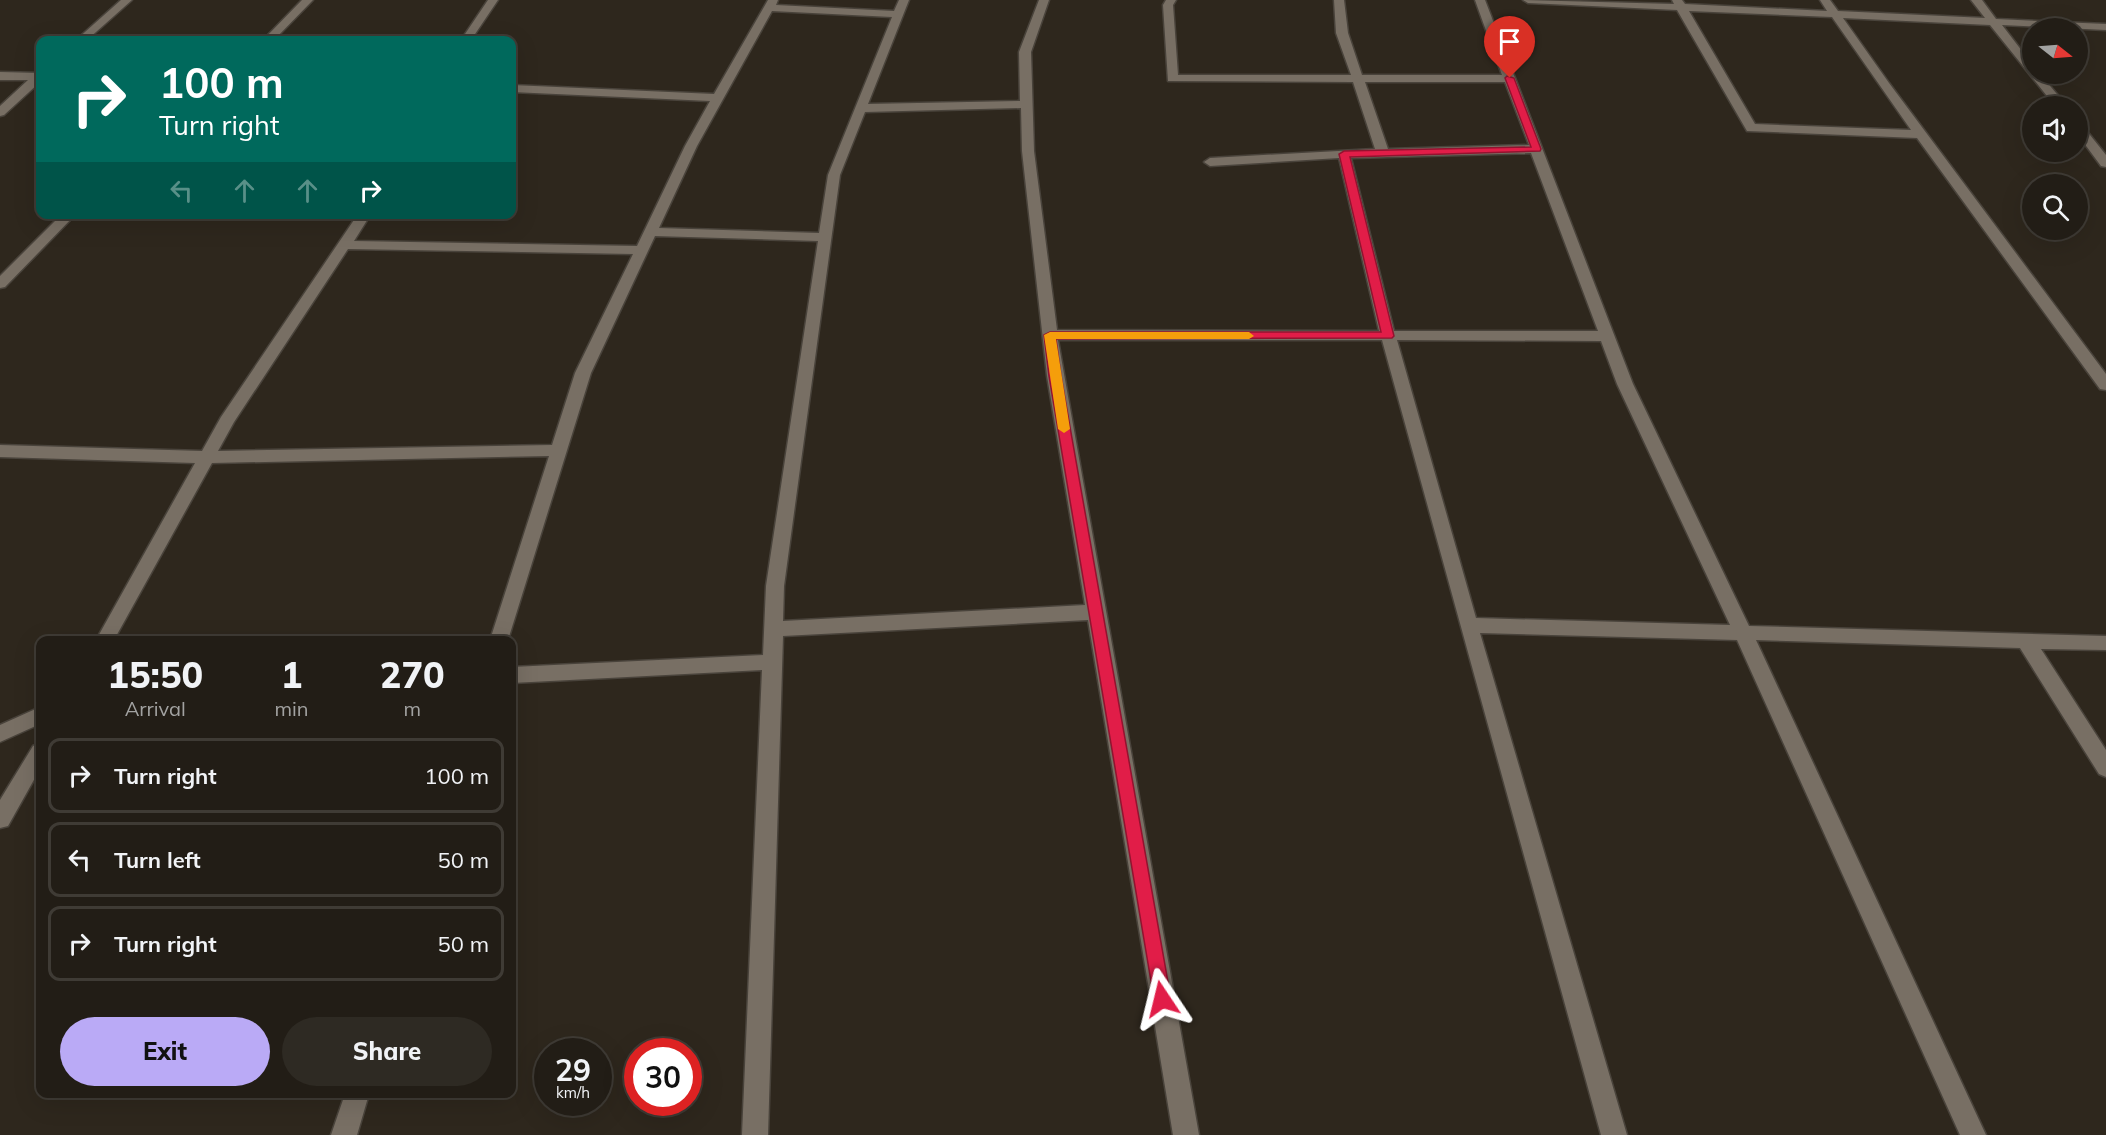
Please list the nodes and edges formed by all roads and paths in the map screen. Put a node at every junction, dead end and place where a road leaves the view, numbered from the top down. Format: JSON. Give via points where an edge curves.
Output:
{"nodes":[{"id":1,"x":127,"y":0,"type":"edge"},
{"id":2,"x":308,"y":0,"type":"edge"},
{"id":3,"x":493,"y":0,"type":"edge"},
{"id":4,"x":1044,"y":0,"type":"edge"},
{"id":5,"x":1170,"y":0,"type":"edge"},
{"id":6,"x":1339,"y":0,"type":"edge"},
{"id":7,"x":1480,"y":0,"type":"edge"},
{"id":8,"x":1528,"y":0,"type":"edge"},
{"id":9,"x":1825,"y":0,"type":"edge"},
{"id":10,"x":1976,"y":0,"type":"edge"},
{"id":11,"x":1679,"y":3,"type":"edge"},
{"id":12,"x":770,"y":4,"type":"edge"},
{"id":13,"x":901,"y":7,"type":"edge"},
{"id":14,"x":1835,"y":14,"type":"junction"},
{"id":15,"x":1994,"y":23,"type":"junction"},
{"id":16,"x":2106,"y":27,"type":"edge"},
{"id":17,"x":86,"y":36,"type":"edge"},
{"id":18,"x":271,"y":36,"type":"edge"},
{"id":19,"x":469,"y":36,"type":"edge"},
{"id":20,"x":2022,"y":58,"type":"edge"},
{"id":21,"x":0,"y":76,"type":"edge"},
{"id":22,"x":36,"y":77,"type":"edge"},
{"id":23,"x":1358,"y":78,"type":"junction"},
{"id":24,"x":1510,"y":78,"type":"junction"},
{"id":25,"x":36,"y":80,"type":"edge"},
{"id":26,"x":2043,"y":84,"type":"edge"},
{"id":27,"x":516,"y":88,"type":"edge"},
{"id":28,"x":2053,"y":96,"type":"edge"},
{"id":29,"x":718,"y":98,"type":"junction"},
{"id":30,"x":1027,"y":104,"type":"junction"},
{"id":31,"x":861,"y":108,"type":"junction"},
{"id":32,"x":0,"y":112,"type":"edge"},
{"id":33,"x":1920,"y":134,"type":"junction"},
{"id":34,"x":2088,"y":140,"type":"edge"},
{"id":35,"x":1537,"y":149,"type":"junction"},
{"id":36,"x":1383,"y":153,"type":"junction"},
{"id":37,"x":1344,"y":154,"type":"junction"},
{"id":38,"x":1210,"y":162,"type":"dead end"},
{"id":39,"x":2106,"y":163,"type":"edge"},
{"id":40,"x":65,"y":219,"type":"edge"},
{"id":41,"x":362,"y":219,"type":"edge"},
{"id":42,"x":650,"y":232,"type":"junction"},
{"id":43,"x":825,"y":237,"type":"junction"},
{"id":44,"x":345,"y":244,"type":"junction"},
{"id":45,"x":641,"y":250,"type":"junction"},
{"id":46,"x":0,"y":284,"type":"edge"},
{"id":47,"x":1050,"y":335,"type":"junction"},
{"id":48,"x":1388,"y":336,"type":"junction"},
{"id":49,"x":1607,"y":336,"type":"junction"},
{"id":50,"x":2106,"y":385,"type":"edge"},
{"id":51,"x":559,"y":450,"type":"junction"},
{"id":52,"x":0,"y":451,"type":"edge"},
{"id":53,"x":207,"y":456,"type":"junction"},
{"id":54,"x":1096,"y":612,"type":"junction"},
{"id":55,"x":1468,"y":625,"type":"junction"},
{"id":56,"x":774,"y":629,"type":"junction"},
{"id":57,"x":1743,"y":632,"type":"junction"},
{"id":58,"x":107,"y":636,"type":"edge"},
{"id":59,"x":500,"y":636,"type":"edge"},
{"id":60,"x":2026,"y":641,"type":"junction"},
{"id":61,"x":2106,"y":643,"type":"edge"},
{"id":62,"x":772,"y":662,"type":"junction"},
{"id":63,"x":516,"y":675,"type":"edge"},
{"id":64,"x":36,"y":717,"type":"edge"},
{"id":65,"x":0,"y":734,"type":"edge"},
{"id":66,"x":36,"y":759,"type":"edge"},
{"id":67,"x":2106,"y":768,"type":"edge"},
{"id":68,"x":0,"y":819,"type":"edge"},
{"id":69,"x":356,"y":1098,"type":"edge"},
{"id":70,"x":344,"y":1135,"type":"edge"},
{"id":71,"x":755,"y":1135,"type":"edge"},
{"id":72,"x":1186,"y":1135,"type":"edge"},
{"id":73,"x":1614,"y":1135,"type":"edge"},
{"id":74,"x":1973,"y":1135,"type":"edge"}],
"edges":[{"from":1,"to":17,"type":"street"},
{"from":2,"to":18,"type":"street"},
{"from":3,"to":19,"type":"street"},
{"from":4,"to":30,"type":"street","via":[[1025,52]]},
{"from":5,"to":23,"type":"street","via":[[1172,79]]},
{"from":6,"to":23,"type":"street","via":[[1342,33]]},
{"from":7,"to":24,"type":"street"},
{"from":8,"to":11,"type":"street"},
{"from":9,"to":14,"type":"street"},
{"from":10,"to":15,"type":"street"},
{"from":11,"to":14,"type":"street"},
{"from":11,"to":33,"type":"street","via":[[1751,128]]},
{"from":12,"to":13,"type":"street"},
{"from":12,"to":29,"type":"street"},
{"from":13,"to":31,"type":"street"},
{"from":14,"to":15,"type":"street"},
{"from":14,"to":33,"type":"street"},
{"from":15,"to":16,"type":"street"},
{"from":15,"to":20,"type":"street"},
{"from":21,"to":22,"type":"street"},
{"from":23,"to":24,"type":"street"},
{"from":23,"to":36,"type":"street"},
{"from":24,"to":35,"type":"street"},
{"from":25,"to":32,"type":"street"},
{"from":26,"to":28,"type":"street"},
{"from":27,"to":29,"type":"street"},
{"from":29,"to":42,"type":"street"},
{"from":30,"to":31,"type":"street"},
{"from":30,"to":47,"type":"street","via":[[1028,152]]},
{"from":31,"to":43,"type":"street","via":[[834,175]]},
{"from":33,"to":50,"type":"street"},
{"from":34,"to":39,"type":"street"},
{"from":35,"to":36,"type":"street"},
{"from":35,"to":49,"type":"street"},
{"from":36,"to":37,"type":"street"},
{"from":37,"to":38,"type":"street"},
{"from":37,"to":48,"type":"street"},
{"from":40,"to":46,"type":"street"},
{"from":41,"to":44,"type":"street"},
{"from":42,"to":43,"type":"street"},
{"from":42,"to":45,"type":"street"},
{"from":43,"to":56,"type":"street","via":[[775,586]]},
{"from":44,"to":45,"type":"street"},
{"from":44,"to":53,"type":"street"},
{"from":45,"to":51,"type":"street","via":[[583,373]]},
{"from":47,"to":48,"type":"street"},
{"from":47,"to":54,"type":"street"},
{"from":48,"to":49,"type":"street"},
{"from":48,"to":55,"type":"street"},
{"from":49,"to":57,"type":"street","via":[[1625,384]]},
{"from":51,"to":53,"type":"street"},
{"from":51,"to":59,"type":"street"},
{"from":52,"to":53,"type":"street"},
{"from":53,"to":58,"type":"street"},
{"from":54,"to":56,"type":"street"},
{"from":54,"to":72,"type":"street"},
{"from":55,"to":57,"type":"street"},
{"from":55,"to":73,"type":"street"},
{"from":56,"to":62,"type":"street"},
{"from":57,"to":60,"type":"street"},
{"from":57,"to":74,"type":"street"},
{"from":60,"to":61,"type":"street"},
{"from":60,"to":67,"type":"street"},
{"from":62,"to":63,"type":"street"},
{"from":62,"to":71,"type":"street"},
{"from":64,"to":65,"type":"street"},
{"from":66,"to":68,"type":"street"},
{"from":69,"to":70,"type":"street"}]}
